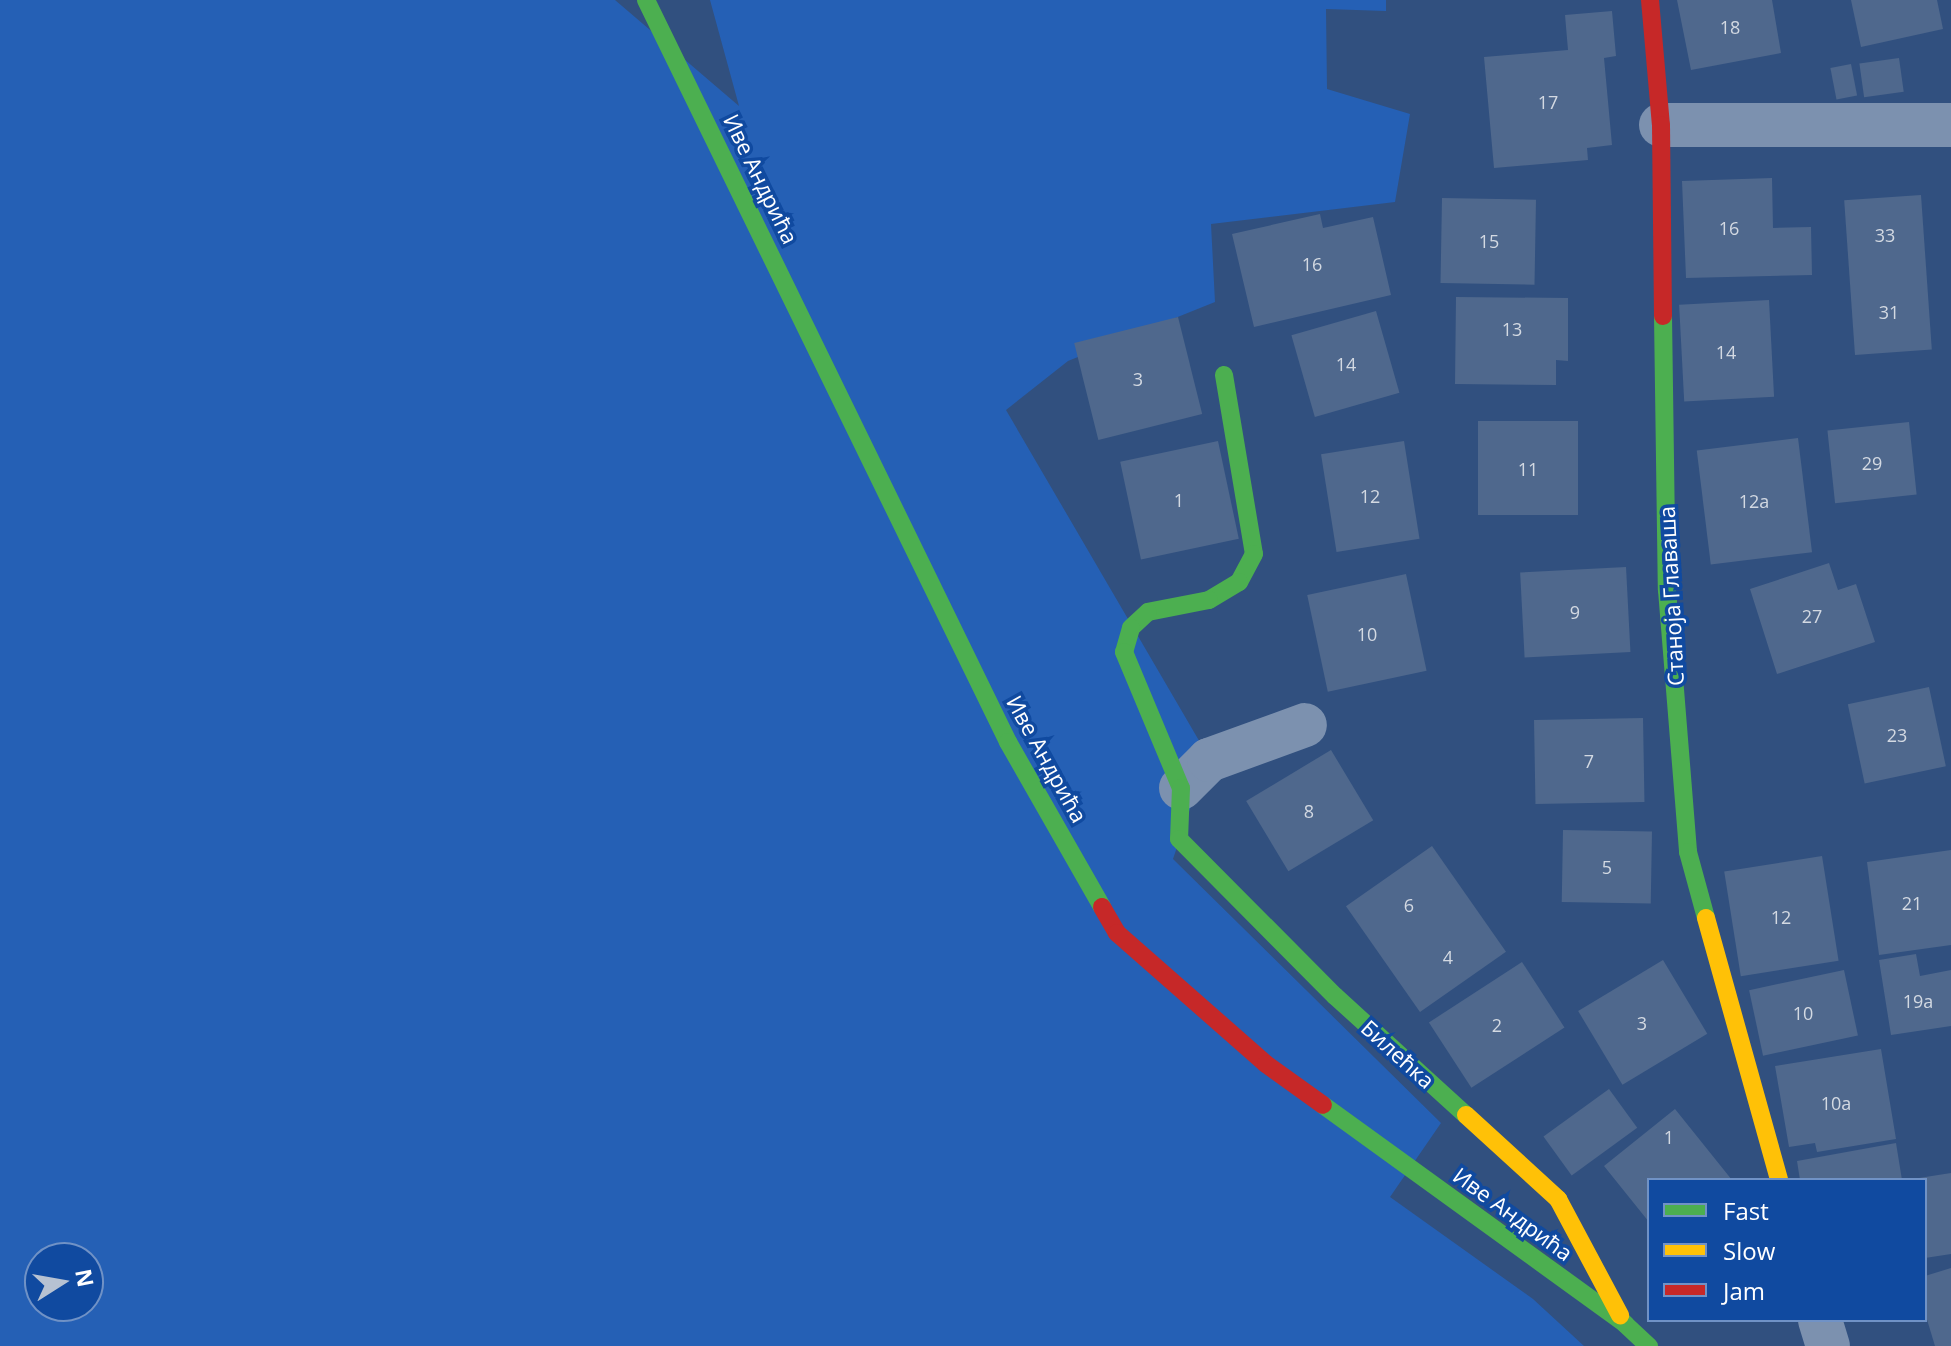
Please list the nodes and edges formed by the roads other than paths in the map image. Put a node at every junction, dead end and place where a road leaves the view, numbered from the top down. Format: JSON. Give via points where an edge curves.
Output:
{"nodes":[{"id":1,"x":646,"y":0,"type":"edge"},
{"id":2,"x":1650,"y":0,"type":"edge"},
{"id":3,"x":1661,"y":125,"type":"junction"},
{"id":4,"x":1951,"y":125,"type":"edge"},
{"id":5,"x":1224,"y":375,"type":"dead end"},
{"id":6,"x":1305,"y":725,"type":"dead end"},
{"id":7,"x":1181,"y":788,"type":"junction"},
{"id":8,"x":1778,"y":1178,"type":"edge"},
{"id":9,"x":1821,"y":1322,"type":"edge"},
{"id":10,"x":1625,"y":1324,"type":"junction"},
{"id":11,"x":1649,"y":1346,"type":"edge"},
{"id":12,"x":1828,"y":1346,"type":"edge"}],
"edges":[{"from":1,"to":10,"type":"street","name":"Иве Андрића","via":[[1008,742],[1117,933],[1266,1064]]},
{"from":2,"to":3,"type":"street","name":"Станоја Главаша"},
{"from":3,"to":4,"type":"street"},
{"from":3,"to":8,"type":"street","name":"Станоја Главаша","via":[[1667,590],[1688,852]]},
{"from":5,"to":7,"type":"street","name":"Билећка","via":[[1254,554],[1239,582],[1209,600],[1148,612],[1131,628],[1124,652]]},
{"from":6,"to":7,"type":"street","via":[[1209,760]]},
{"from":7,"to":10,"type":"street","name":"Билећка","via":[[1179,839],[1335,996],[1558,1199]]},
{"from":9,"to":12,"type":"street"},
{"from":10,"to":11,"type":"street","name":"Иве Андрића"}]}
